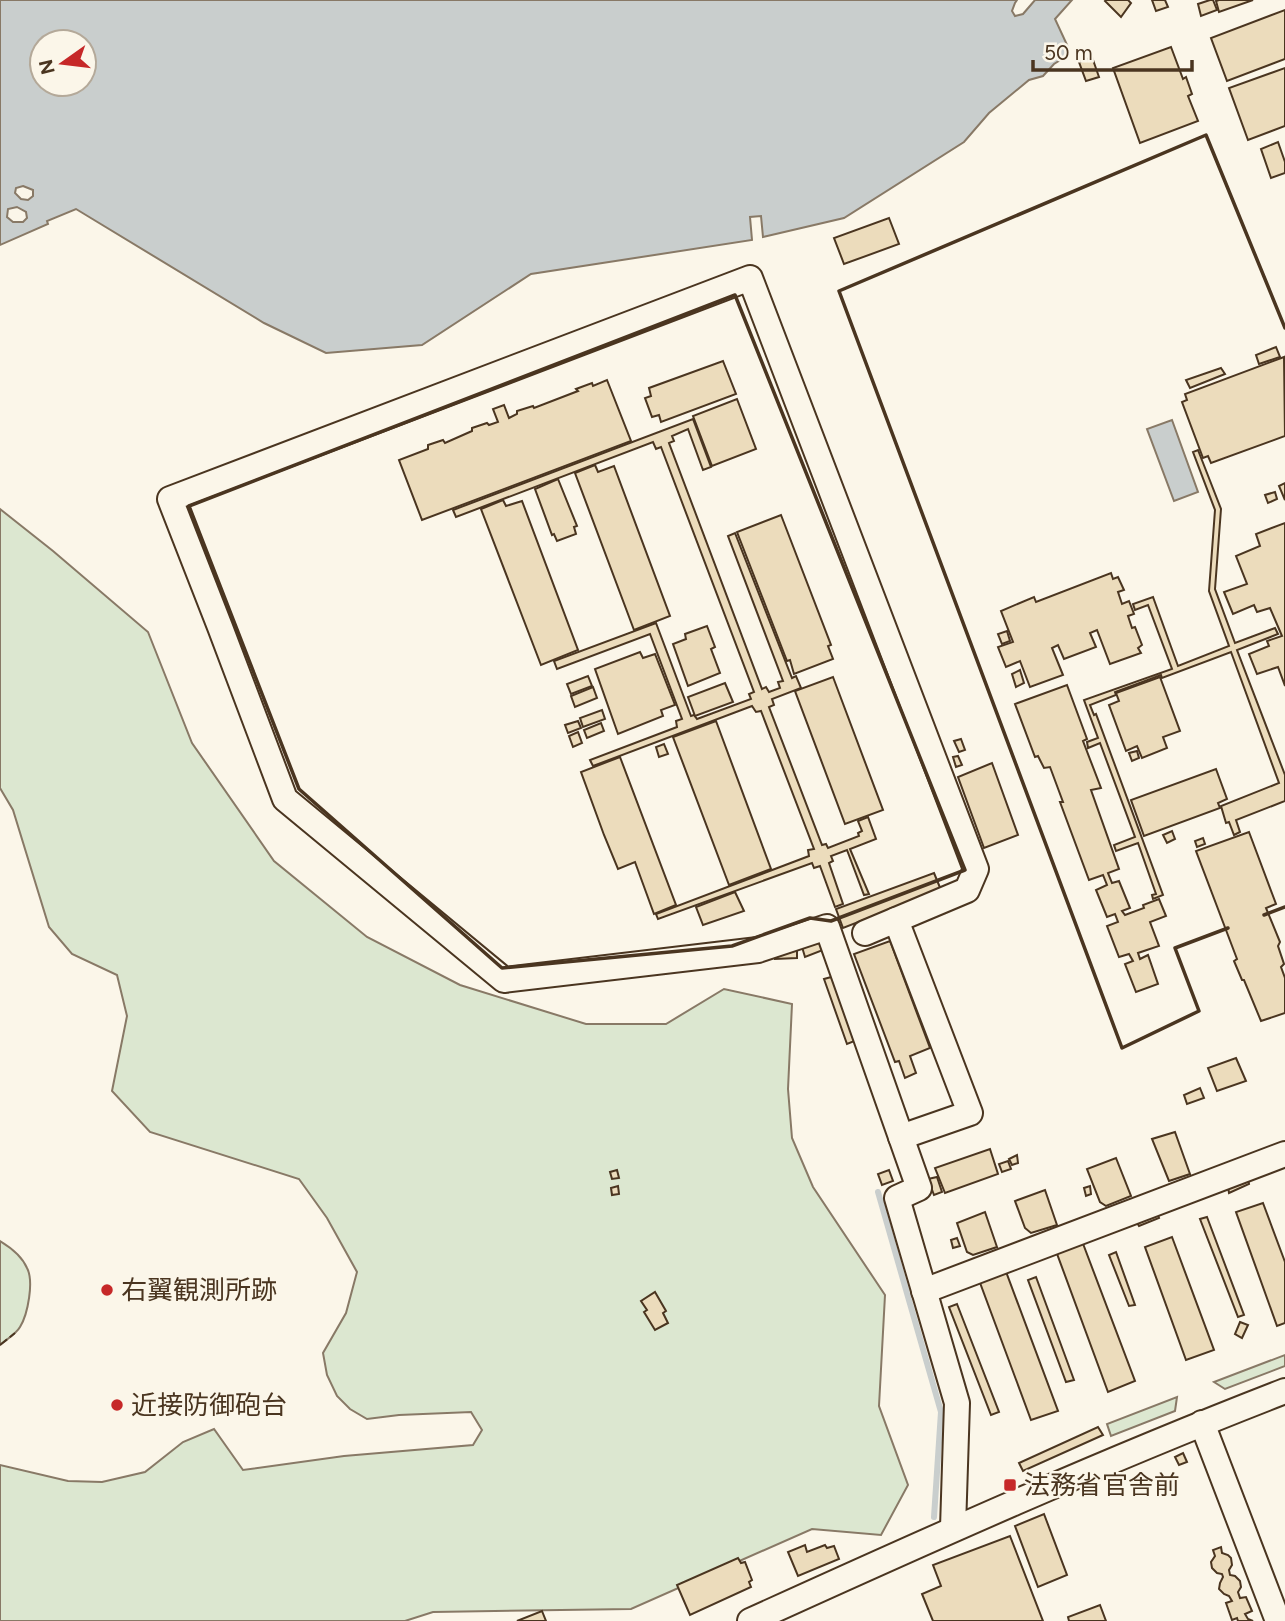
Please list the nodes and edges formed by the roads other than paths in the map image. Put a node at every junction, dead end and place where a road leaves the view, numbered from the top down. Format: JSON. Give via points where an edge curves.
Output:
{"nodes":[{"id":1,"x":896,"y":920,"type":"junction"},
{"id":2,"x":865,"y":933,"type":"dead end"},
{"id":3,"x":901,"y":1137,"type":"junction"},
{"id":4,"x":1285,"y":1154,"type":"edge"},
{"id":5,"x":924,"y":1291,"type":"junction"},
{"id":6,"x":1285,"y":1391,"type":"edge"},
{"id":7,"x":1202,"y":1423,"type":"junction"},
{"id":8,"x":953,"y":1528,"type":"junction"},
{"id":9,"x":750,"y":1621,"type":"edge"},
{"id":10,"x":1278,"y":1621,"type":"edge"}],
"edges":[{"from":1,"to":2,"type":"street"},
{"from":1,"to":3,"type":"street","via":[[970,1113]]},
{"from":1,"to":3,"type":"street","via":[[967,890],[976,869],[750,278],[170,499],[285,800],[504,979],[758,950],[827,927]]},
{"from":3,"to":5,"type":"street","via":[[919,1188],[897,1198]]},
{"from":4,"to":5,"type":"street"},
{"from":5,"to":8,"type":"street","via":[[957,1403]]},
{"from":6,"to":7,"type":"street"},
{"from":7,"to":8,"type":"street"},
{"from":7,"to":10,"type":"street"},
{"from":8,"to":9,"type":"street"}]}
